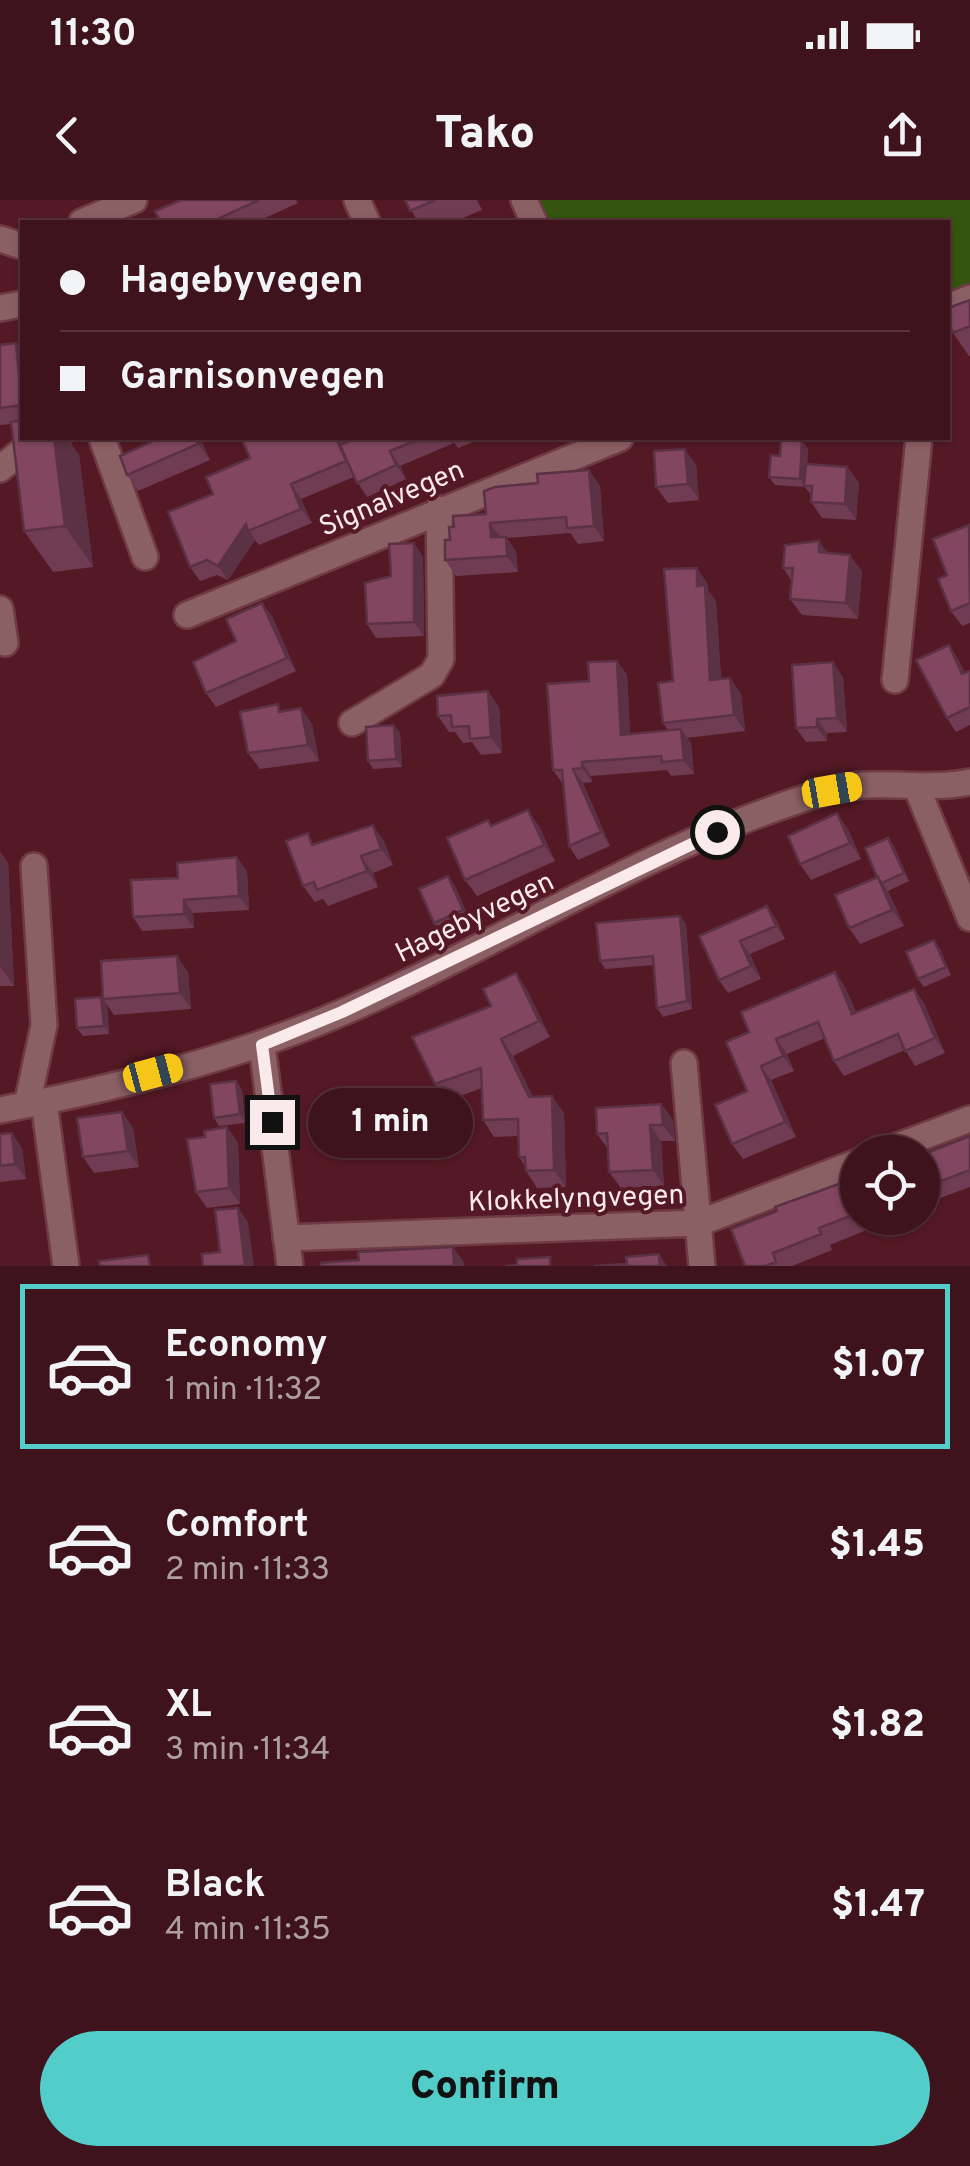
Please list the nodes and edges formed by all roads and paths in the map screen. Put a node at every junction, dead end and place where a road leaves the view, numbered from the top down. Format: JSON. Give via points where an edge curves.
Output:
{"nodes":[{"id":1,"x":134,"y":200,"type":"edge"},
{"id":2,"x":87,"y":220,"type":"edge"},
{"id":3,"x":53,"y":440,"type":"edge"},
{"id":4,"x":103,"y":440,"type":"edge"},
{"id":5,"x":615,"y":440,"type":"edge"},
{"id":6,"x":918,"y":440,"type":"edge"},
{"id":7,"x":0,"y":469,"type":"edge"},
{"id":8,"x":439,"y":509,"type":"junction"},
{"id":9,"x":145,"y":557,"type":"dead end"},
{"id":10,"x":0,"y":609,"type":"edge"},
{"id":11,"x":187,"y":615,"type":"dead end"},
{"id":12,"x":5,"y":643,"type":"dead end"},
{"id":13,"x":895,"y":680,"type":"dead end"},
{"id":14,"x":352,"y":723,"type":"dead end"},
{"id":15,"x":970,"y":782,"type":"edge"},
{"id":16,"x":917,"y":788,"type":"junction"},
{"id":17,"x":34,"y":866,"type":"dead end"},
{"id":18,"x":970,"y":918,"type":"edge"},
{"id":19,"x":262,"y":1045,"type":"junction"},
{"id":20,"x":684,"y":1063,"type":"dead end"},
{"id":21,"x":36,"y":1103,"type":"junction"},
{"id":22,"x":0,"y":1110,"type":"edge"},
{"id":23,"x":970,"y":1118,"type":"edge"},
{"id":24,"x":926,"y":1135,"type":"edge"},
{"id":25,"x":840,"y":1169,"type":"edge"},
{"id":26,"x":699,"y":1223,"type":"junction"},
{"id":27,"x":286,"y":1238,"type":"junction"},
{"id":28,"x":66,"y":1266,"type":"edge"},
{"id":29,"x":290,"y":1266,"type":"edge"},
{"id":30,"x":702,"y":1266,"type":"edge"}],
"edges":[{"from":1,"to":2,"type":"street"},
{"from":3,"to":7,"type":"street"},
{"from":4,"to":9,"type":"street"},
{"from":5,"to":8,"type":"street","name":"Signalvegen"},
{"from":6,"to":13,"type":"street"},
{"from":8,"to":11,"type":"street","name":"Signalvegen"},
{"from":8,"to":14,"type":"street","via":[[441,659],[432,674]]},
{"from":10,"to":12,"type":"street"},
{"from":15,"to":16,"type":"street","name":"Hagebyvegen"},
{"from":16,"to":18,"type":"street"},
{"from":16,"to":19,"type":"street","name":"Hagebyvegen","via":[[876,782],[743,819]]},
{"from":17,"to":21,"type":"street","via":[[44,1025]]},
{"from":19,"to":21,"type":"street","name":"Hagebyvegen"},
{"from":19,"to":27,"type":"street"},
{"from":20,"to":26,"type":"street"},
{"from":21,"to":22,"type":"street","name":"Hagebyvegen"},
{"from":21,"to":28,"type":"street"},
{"from":23,"to":24,"type":"street"},
{"from":25,"to":26,"type":"street","name":"Klokkelyngvegen"},
{"from":26,"to":27,"type":"street","name":"Klokkelyngvegen"},
{"from":26,"to":30,"type":"street"},
{"from":27,"to":29,"type":"street"}]}
